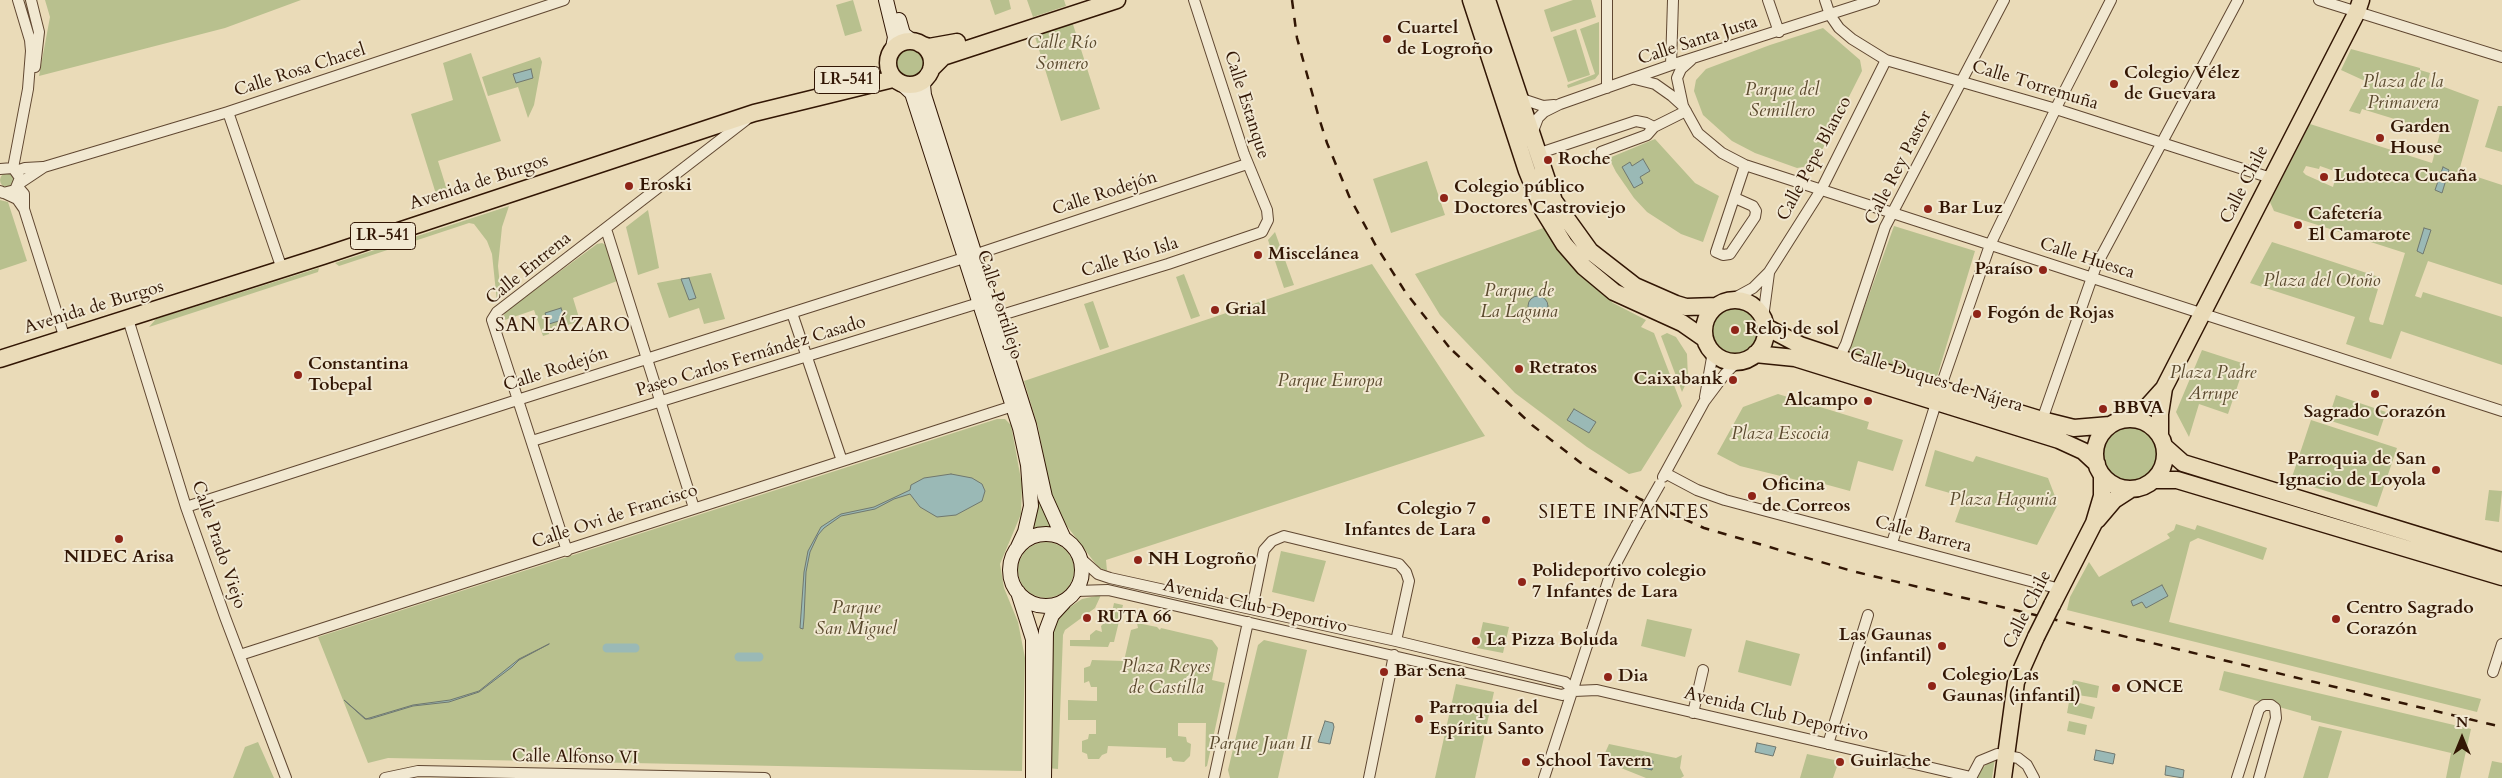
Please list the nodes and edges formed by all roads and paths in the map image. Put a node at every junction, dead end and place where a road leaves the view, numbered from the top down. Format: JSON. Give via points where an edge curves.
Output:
{"nodes":[{"id":1,"x":18,"y":0,"type":"edge"},
{"id":2,"x":31,"y":0,"type":"edge"},
{"id":3,"x":564,"y":0,"type":"edge"},
{"id":4,"x":886,"y":0,"type":"edge"},
{"id":5,"x":894,"y":0,"type":"edge"},
{"id":6,"x":1085,"y":0,"type":"edge"},
{"id":7,"x":1117,"y":0,"type":"edge"},
{"id":8,"x":1194,"y":0,"type":"edge"},
{"id":9,"x":1470,"y":0,"type":"edge"},
{"id":10,"x":1487,"y":0,"type":"edge"},
{"id":11,"x":1607,"y":0,"type":"edge"},
{"id":12,"x":1673,"y":0,"type":"edge"},
{"id":13,"x":1768,"y":0,"type":"edge"},
{"id":14,"x":1825,"y":0,"type":"edge"},
{"id":15,"x":1874,"y":0,"type":"edge"},
{"id":16,"x":2004,"y":0,"type":"edge"},
{"id":17,"x":2111,"y":0,"type":"edge"},
{"id":18,"x":2238,"y":0,"type":"edge"},
{"id":19,"x":2318,"y":0,"type":"edge"},
{"id":20,"x":2359,"y":6,"type":"edge"},
{"id":21,"x":1830,"y":15,"type":"junction"},
{"id":22,"x":1780,"y":32,"type":"junction"},
{"id":23,"x":916,"y":42,"type":"junction"},
{"id":24,"x":892,"y":51,"type":"junction"},
{"id":25,"x":2502,"y":57,"type":"edge"},
{"id":26,"x":1693,"y":58,"type":"junction"},
{"id":27,"x":1886,"y":60,"type":"junction"},
{"id":28,"x":1671,"y":65,"type":"junction"},
{"id":29,"x":929,"y":72,"type":"junction"},
{"id":30,"x":1635,"y":79,"type":"junction"},
{"id":31,"x":897,"y":81,"type":"junction"},
{"id":32,"x":1962,"y":81,"type":"junction"},
{"id":33,"x":1607,"y":88,"type":"junction"},
{"id":34,"x":28,"y":89,"type":"junction"},
{"id":35,"x":1519,"y":98,"type":"junction"},
{"id":36,"x":800,"y":100,"type":"junction"},
{"id":37,"x":1560,"y":104,"type":"junction"},
{"id":38,"x":1684,"y":109,"type":"junction"},
{"id":39,"x":2056,"y":109,"type":"junction"},
{"id":40,"x":228,"y":112,"type":"junction"},
{"id":41,"x":754,"y":113,"type":"junction"},
{"id":42,"x":1654,"y":127,"type":"junction"},
{"id":43,"x":1531,"y":137,"type":"junction"},
{"id":44,"x":2162,"y":142,"type":"junction"},
{"id":45,"x":1601,"y":152,"type":"dead end"},
{"id":46,"x":1537,"y":154,"type":"junction"},
{"id":47,"x":1247,"y":164,"type":"junction"},
{"id":48,"x":1745,"y":165,"type":"junction"},
{"id":49,"x":44,"y":167,"type":"junction"},
{"id":50,"x":8,"y":169,"type":"edge"},
{"id":51,"x":2271,"y":178,"type":"junction"},
{"id":52,"x":19,"y":185,"type":"junction"},
{"id":53,"x":1821,"y":190,"type":"junction"},
{"id":54,"x":1,"y":192,"type":"edge"},
{"id":55,"x":1735,"y":198,"type":"junction"},
{"id":56,"x":24,"y":209,"type":"junction"},
{"id":57,"x":1892,"y":213,"type":"junction"},
{"id":58,"x":1268,"y":220,"type":"joint"},
{"id":59,"x":606,"y":229,"type":"junction"},
{"id":60,"x":1990,"y":245,"type":"junction"},
{"id":61,"x":969,"y":257,"type":"junction"},
{"id":62,"x":282,"y":269,"type":"junction"},
{"id":63,"x":1769,"y":272,"type":"junction"},
{"id":64,"x":2091,"y":278,"type":"junction"},
{"id":65,"x":979,"y":303,"type":"junction"},
{"id":66,"x":1724,"y":303,"type":"junction"},
{"id":67,"x":792,"y":313,"type":"junction"},
{"id":68,"x":2203,"y":314,"type":"junction"},
{"id":69,"x":995,"y":317,"type":"junction"},
{"id":70,"x":128,"y":319,"type":"junction"},
{"id":71,"x":1764,"y":323,"type":"junction"},
{"id":72,"x":65,"y":338,"type":"junction"},
{"id":73,"x":1709,"y":345,"type":"junction"},
{"id":74,"x":1755,"y":354,"type":"junction"},
{"id":75,"x":807,"y":357,"type":"junction"},
{"id":76,"x":1839,"y":358,"type":"junction"},
{"id":77,"x":0,"y":359,"type":"edge"},
{"id":78,"x":646,"y":359,"type":"junction"},
{"id":79,"x":1738,"y":361,"type":"junction"},
{"id":80,"x":2164,"y":388,"type":"junction"},
{"id":81,"x":1938,"y":396,"type":"junction"},
{"id":82,"x":518,"y":400,"type":"junction"},
{"id":83,"x":1704,"y":402,"type":"junction"},
{"id":84,"x":660,"y":403,"type":"junction"},
{"id":85,"x":1007,"y":408,"type":"junction"},
{"id":86,"x":2502,"y":411,"type":"edge"},
{"id":87,"x":2128,"y":419,"type":"junction"},
{"id":88,"x":2042,"y":420,"type":"junction"},
{"id":89,"x":2110,"y":425,"type":"junction"},
{"id":90,"x":532,"y":441,"type":"junction"},
{"id":91,"x":2163,"y":441,"type":"junction"},
{"id":92,"x":842,"y":461,"type":"junction"},
{"id":93,"x":2099,"y":470,"type":"junction"},
{"id":94,"x":1665,"y":473,"type":"junction"},
{"id":95,"x":2154,"y":480,"type":"junction"},
{"id":96,"x":2131,"y":489,"type":"junction"},
{"id":97,"x":186,"y":507,"type":"junction"},
{"id":98,"x":694,"y":508,"type":"junction"},
{"id":99,"x":2094,"y":523,"type":"junction"},
{"id":100,"x":1064,"y":539,"type":"junction"},
{"id":101,"x":1892,"y":543,"type":"junction"},
{"id":102,"x":1018,"y":548,"type":"junction"},
{"id":103,"x":566,"y":551,"type":"junction"},
{"id":104,"x":1080,"y":558,"type":"junction"},
{"id":105,"x":2502,"y":561,"type":"edge"},
{"id":106,"x":2502,"y":577,"type":"edge"},
{"id":107,"x":1017,"y":589,"type":"junction"},
{"id":108,"x":2060,"y":589,"type":"junction"},
{"id":109,"x":1071,"y":595,"type":"junction"},
{"id":110,"x":1252,"y":609,"type":"junction"},
{"id":111,"x":1868,"y":615,"type":"dead end"},
{"id":112,"x":1248,"y":622,"type":"junction"},
{"id":113,"x":1396,"y":641,"type":"junction"},
{"id":114,"x":2502,"y":644,"type":"edge"},
{"id":115,"x":1368,"y":650,"type":"junction"},
{"id":116,"x":1394,"y":655,"type":"junction"},
{"id":117,"x":240,"y":656,"type":"junction"},
{"id":118,"x":1704,"y":670,"type":"dead end"},
{"id":119,"x":2493,"y":672,"type":"dead end"},
{"id":120,"x":1574,"y":691,"type":"junction"},
{"id":121,"x":1693,"y":713,"type":"junction"},
{"id":122,"x":1828,"y":744,"type":"junction"},
{"id":123,"x":2006,"y":755,"type":"junction"},
{"id":124,"x":1971,"y":777,"type":"edge"},
{"id":125,"x":286,"y":778,"type":"edge"},
{"id":126,"x":386,"y":778,"type":"edge"},
{"id":127,"x":765,"y":778,"type":"edge"},
{"id":128,"x":1033,"y":778,"type":"edge"},
{"id":129,"x":1044,"y":778,"type":"edge"},
{"id":130,"x":1214,"y":778,"type":"edge"},
{"id":131,"x":1369,"y":778,"type":"edge"},
{"id":132,"x":1544,"y":778,"type":"edge"},
{"id":133,"x":2002,"y":778,"type":"edge"},
{"id":134,"x":2034,"y":778,"type":"edge"},
{"id":135,"x":2237,"y":778,"type":"edge"},
{"id":136,"x":2259,"y":778,"type":"edge"}],
"edges":[{"from":1,"to":34,"type":"street","via":[[30,40]]},
{"from":2,"to":34,"type":"street","via":[[38,23],[39,44]]},
{"from":3,"to":40,"type":"street","name":"Calle Rosa Chacel"},
{"from":4,"to":24,"type":"main road","via":[[895,37]]},
{"from":5,"to":23,"type":"main road","via":[[903,34]]},
{"from":6,"to":23,"type":"main road","number":"LR-541","via":[[954,43],[929,47]]},
{"from":7,"to":29,"type":"main road","number":"LR-541","via":[[942,57]]},
{"from":8,"to":47,"type":"street","name":"Calle Estanque"},
{"from":9,"to":73,"type":"main road","via":[[1527,171],[1543,210],[1564,244],[1584,267],[1614,292],[1682,323]]},
{"from":10,"to":35,"type":"main road"},
{"from":11,"to":33,"type":"street"},
{"from":12,"to":28,"type":"street"},
{"from":13,"to":22,"type":"street"},
{"from":14,"to":21,"type":"street"},
{"from":15,"to":21,"type":"street","name":"Calle Santa Justa"},
{"from":16,"to":32,"type":"street","name":"Calle Rey Pastor"},
{"from":17,"to":39,"type":"street"},
{"from":18,"to":44,"type":"street"},
{"from":19,"to":20,"type":"street"},
{"from":20,"to":25,"type":"street"},
{"from":20,"to":51,"type":"main road","name":"Calle Chile"},
{"from":21,"to":22,"type":"street","name":"Calle Santa Justa"},
{"from":21,"to":27,"type":"street","name":"Calle Torremuña","via":[[1852,39]]},
{"from":22,"to":26,"type":"street","name":"Calle Santa Justa"},
{"from":23,"to":24,"type":"main road","number":"LR-541","via":[[905,42]]},
{"from":23,"to":29,"type":"main road","via":[[930,54]]},
{"from":24,"to":31,"type":"main road","number":"LR-541","via":[[888,68]]},
{"from":24,"to":36,"type":"main road","name":"Avenida de Burgos","number":"LR-541","via":[[877,70],[834,84]]},
{"from":26,"to":28,"type":"street","name":"Calle Santa Justa"},
{"from":26,"to":38,"type":"street","name":"Calle Huesca","via":[[1677,78]]},
{"from":27,"to":32,"type":"street","name":"Calle Torremuña"},
{"from":27,"to":53,"type":"street","name":"Calle Pepe Blanco"},
{"from":28,"to":30,"type":"street","name":"Calle Santa Justa"},
{"from":29,"to":31,"type":"main road","number":"LR-541","via":[[916,84]]},
{"from":29,"to":61,"type":"main road","name":"Calle Portillejo","via":[[923,85],[924,95]]},
{"from":30,"to":33,"type":"street","name":"Calle Santa Justa"},
{"from":30,"to":38,"type":"street","name":"Calle Huesca","via":[[1655,84]]},
{"from":31,"to":36,"type":"main road","name":"Avenida de Burgos","number":"LR-541"},
{"from":31,"to":61,"type":"main road","name":"Calle Portillejo","via":[[912,92]]},
{"from":32,"to":39,"type":"street","name":"Calle Torremuña"},
{"from":32,"to":57,"type":"street","name":"Calle Rey Pastor"},
{"from":33,"to":37,"type":"street","name":"Calle Santa Justa"},
{"from":34,"to":50,"type":"street","via":[[17,144]]},
{"from":35,"to":37,"type":"street","name":"Calle Santa Justa","via":[[1543,106]]},
{"from":35,"to":43,"type":"main road"},
{"from":36,"to":41,"type":"main road","name":"Avenida de Burgos","number":"LR-541"},
{"from":37,"to":43,"type":"street","name":"Calle Santa Justa","via":[[1538,118]]},
{"from":38,"to":42,"type":"street"},
{"from":38,"to":48,"type":"street","name":"Calle Huesca","via":[[1698,133],[1722,153]]},
{"from":39,"to":44,"type":"street","name":"Calle Torremuña"},
{"from":39,"to":60,"type":"street"},
{"from":40,"to":49,"type":"street","name":"Calle Rosa Chacel"},
{"from":40,"to":62,"type":"street"},
{"from":41,"to":59,"type":"street","name":"Calle Entrena"},
{"from":41,"to":62,"type":"main road","name":"Avenida de Burgos","number":"LR-541"},
{"from":42,"to":45,"type":"street","via":[[1647,135]]},
{"from":42,"to":46,"type":"street","via":[[1636,121]]},
{"from":43,"to":46,"type":"main road"},
{"from":44,"to":51,"type":"street","name":"Calle Torremuña"},
{"from":44,"to":64,"type":"street"},
{"from":46,"to":66,"type":"main road","via":[[1554,202],[1590,251],[1635,286],[1676,304],[1686,307]]},
{"from":47,"to":58,"type":"street","name":"Calle Estanque","via":[[1267,210]]},
{"from":47,"to":61,"type":"street","name":"Calle Rodejón"},
{"from":48,"to":53,"type":"street","name":"Calle Huesca"},
{"from":48,"to":55,"type":"street"},
{"from":49,"to":50,"type":"street","name":"Calle Rosa Chacel"},
{"from":49,"to":52,"type":"street","name":"Calle Rosa Chacel"},
{"from":50,"to":52,"type":"street"},
{"from":51,"to":68,"type":"main road","name":"Calle Chile"},
{"from":52,"to":54,"type":"street","name":"Calle Rosa Chacel","via":[[11,192]]},
{"from":52,"to":56,"type":"street","via":[[24,194]]},
{"from":53,"to":57,"type":"street","name":"Calle Huesca"},
{"from":53,"to":63,"type":"street","name":"Calle Pepe Blanco"},
{"from":54,"to":56,"type":"street","via":[[17,199]]},
{"from":55,"to":55,"type":"street","via":[[1716,252],[1723,255],[1730,254],[1755,217],[1753,206]]},
{"from":56,"to":72,"type":"street"},
{"from":57,"to":60,"type":"street","name":"Calle Huesca"},
{"from":57,"to":76,"type":"street","name":"Calle Rey Pastor"},
{"from":58,"to":69,"type":"street","name":"Calle Río Isla","via":[[1262,232]]},
{"from":59,"to":78,"type":"street"},
{"from":59,"to":82,"type":"street","name":"Calle Entrena","via":[[497,312],[492,320]]},
{"from":60,"to":64,"type":"street","name":"Calle Huesca"},
{"from":60,"to":81,"type":"street"},
{"from":61,"to":65,"type":"main road","name":"Calle Portillejo"},
{"from":61,"to":67,"type":"street","name":"Calle Rodejón"},
{"from":61,"to":69,"type":"main road","name":"Calle Portillejo"},
{"from":62,"to":70,"type":"main road","name":"Avenida de Burgos","number":"LR-541"},
{"from":63,"to":66,"type":"street","name":"Calle Pepe Blanco","via":[[1753,288]]},
{"from":63,"to":71,"type":"street","name":"Calle Pepe Blanco"},
{"from":64,"to":68,"type":"street","name":"Calle Huesca"},
{"from":64,"to":88,"type":"street"},
{"from":65,"to":75,"type":"street","name":"Paseo Carlos Fernández Casado"},
{"from":65,"to":85,"type":"main road","name":"Calle Portillejo"},
{"from":66,"to":71,"type":"main road","via":[[1750,304]]},
{"from":66,"to":73,"type":"main road","via":[[1708,317],[1704,331]]},
{"from":67,"to":75,"type":"street"},
{"from":67,"to":78,"type":"street","name":"Calle Rodejón"},
{"from":68,"to":80,"type":"main road","name":"Calle Chile"},
{"from":68,"to":86,"type":"street","name":"Calle Huesca"},
{"from":69,"to":100,"type":"main road","name":"Calle Portillejo","via":[[1029,425],[1045,497]]},
{"from":70,"to":72,"type":"main road","name":"Avenida de Burgos","number":"LR-541"},
{"from":70,"to":97,"type":"street","name":"Calle Prado Viejo"},
{"from":71,"to":74,"type":"main road","via":[[1764,342]]},
{"from":71,"to":76,"type":"main road","name":"Calle Duques de Nájera","via":[[1800,345]]},
{"from":72,"to":77,"type":"main road","name":"Avenida de Burgos","number":"LR-541"},
{"from":73,"to":79,"type":"main road","via":[[1724,359]]},
{"from":73,"to":83,"type":"street"},
{"from":74,"to":79,"type":"main road"},
{"from":74,"to":81,"type":"main road","name":"Calle Duques de Nájera","via":[[1795,358]]},
{"from":75,"to":84,"type":"street","name":"Paseo Carlos Fernández Casado"},
{"from":75,"to":92,"type":"street"},
{"from":76,"to":81,"type":"main road","name":"Calle Duques de Nájera"},
{"from":78,"to":82,"type":"street","name":"Calle Rodejón"},
{"from":78,"to":84,"type":"street"},
{"from":79,"to":83,"type":"street"},
{"from":80,"to":87,"type":"main road","name":"Calle Chile","via":[[2146,408]]},
{"from":80,"to":91,"type":"main road","name":"Calle Chile","via":[[2160,414]]},
{"from":81,"to":88,"type":"main road","name":"Calle Duques de Nájera"},
{"from":81,"to":93,"type":"main road","name":"Calle Duques de Nájera","via":[[2070,444],[2083,450]]},
{"from":81,"to":101,"type":"street"},
{"from":82,"to":90,"type":"street","name":"Calle Entrena"},
{"from":82,"to":97,"type":"street","name":"Calle Rodejón"},
{"from":83,"to":94,"type":"street"},
{"from":84,"to":90,"type":"street","name":"Paseo Carlos Fernández Casado"},
{"from":84,"to":98,"type":"street"},
{"from":85,"to":92,"type":"street","name":"Calle Ovi de Francisco"},
{"from":85,"to":102,"type":"main road","name":"Calle Portillejo","via":[[1028,465],[1031,506]]},
{"from":87,"to":89,"type":"main road"},
{"from":87,"to":91,"type":"main road","via":[[2145,422]]},
{"from":88,"to":89,"type":"main road","name":"Calle Duques de Nájera","via":[[2074,428]]},
{"from":89,"to":93,"type":"main road","via":[[2097,442],[2095,455]]},
{"from":90,"to":103,"type":"street","name":"Calle Entrena"},
{"from":91,"to":95,"type":"main road","via":[[2165,462]]},
{"from":91,"to":105,"type":"main road","via":[[2184,462]]},
{"from":92,"to":98,"type":"street","name":"Calle Ovi de Francisco"},
{"from":93,"to":96,"type":"main road","via":[[2116,486]]},
{"from":93,"to":99,"type":"main road","name":"Calle Chile","via":[[2102,496]]},
{"from":94,"to":101,"type":"street","name":"Calle Barrera","via":[[1725,500]]},
{"from":94,"to":120,"type":"street","bridge":true,"via":[[1610,576]]},
{"from":95,"to":96,"type":"main road","via":[[2143,487]]},
{"from":95,"to":106,"type":"main road","via":[[2177,480]]},
{"from":96,"to":99,"type":"main road","name":"Calle Chile","via":[[2114,500]]},
{"from":97,"to":117,"type":"street","name":"Calle Prado Viejo"},
{"from":98,"to":103,"type":"street","name":"Calle Ovi de Francisco"},
{"from":99,"to":108,"type":"main road","name":"Calle Chile"},
{"from":100,"to":102,"type":"main road","via":[[1038,535]]},
{"from":100,"to":104,"type":"main road"},
{"from":101,"to":108,"type":"street","name":"Calle Barrera"},
{"from":102,"to":107,"type":"main road","via":[[1010,570]]},
{"from":103,"to":117,"type":"street","name":"Calle Ovi de Francisco"},
{"from":104,"to":109,"type":"main road","via":[[1081,576]]},
{"from":104,"to":110,"type":"street","name":"Avenida Club Deportivo","via":[[1098,574],[1110,578]]},
{"from":107,"to":109,"type":"main road","via":[[1026,599],[1041,605],[1054,604]]},
{"from":107,"to":128,"type":"main road","via":[[1033,639]]},
{"from":108,"to":123,"type":"main road","name":"Calle Chile","bridge":true,"via":[[2016,682]]},
{"from":109,"to":112,"type":"street","name":"Avenida Club Deportivo","via":[[1108,590]]},
{"from":109,"to":129,"type":"main road","via":[[1052,615],[1046,631]]},
{"from":110,"to":113,"type":"street","name":"Avenida Club Deportivo"},
{"from":110,"to":113,"type":"street","via":[[1264,550],[1272,541],[1284,536],[1399,564],[1409,581]]},
{"from":111,"to":122,"type":"street"},
{"from":112,"to":115,"type":"street","name":"Avenida Club Deportivo"},
{"from":112,"to":130,"type":"street"},
{"from":113,"to":115,"type":"street"},
{"from":113,"to":120,"type":"street","name":"Avenida Club Deportivo","via":[[1565,682]]},
{"from":114,"to":119,"type":"street"},
{"from":115,"to":116,"type":"street","name":"Avenida Club Deportivo"},
{"from":116,"to":120,"type":"street","name":"Avenida Club Deportivo","via":[[1562,695]]},
{"from":116,"to":131,"type":"street"},
{"from":117,"to":125,"type":"street","name":"Calle Prado Viejo"},
{"from":118,"to":121,"type":"street"},
{"from":120,"to":121,"type":"street","name":"Avenida Club Deportivo","via":[[1597,690]]},
{"from":120,"to":132,"type":"street"},
{"from":121,"to":122,"type":"street","name":"Avenida Club Deportivo"},
{"from":122,"to":124,"type":"street","name":"Avenida Club Deportivo"},
{"from":123,"to":124,"type":"street","name":"Avenida Club Deportivo","via":[[1997,754],[1980,761]]},
{"from":123,"to":133,"type":"main road","name":"Calle Chile"},
{"from":123,"to":134,"type":"street","via":[[2027,765]]},
{"from":126,"to":127,"type":"street","name":"Calle Alfonso VI","via":[[418,771]]},
{"from":135,"to":136,"type":"street","via":[[2257,713],[2262,706],[2271,705],[2275,708],[2276,718]]}]}
